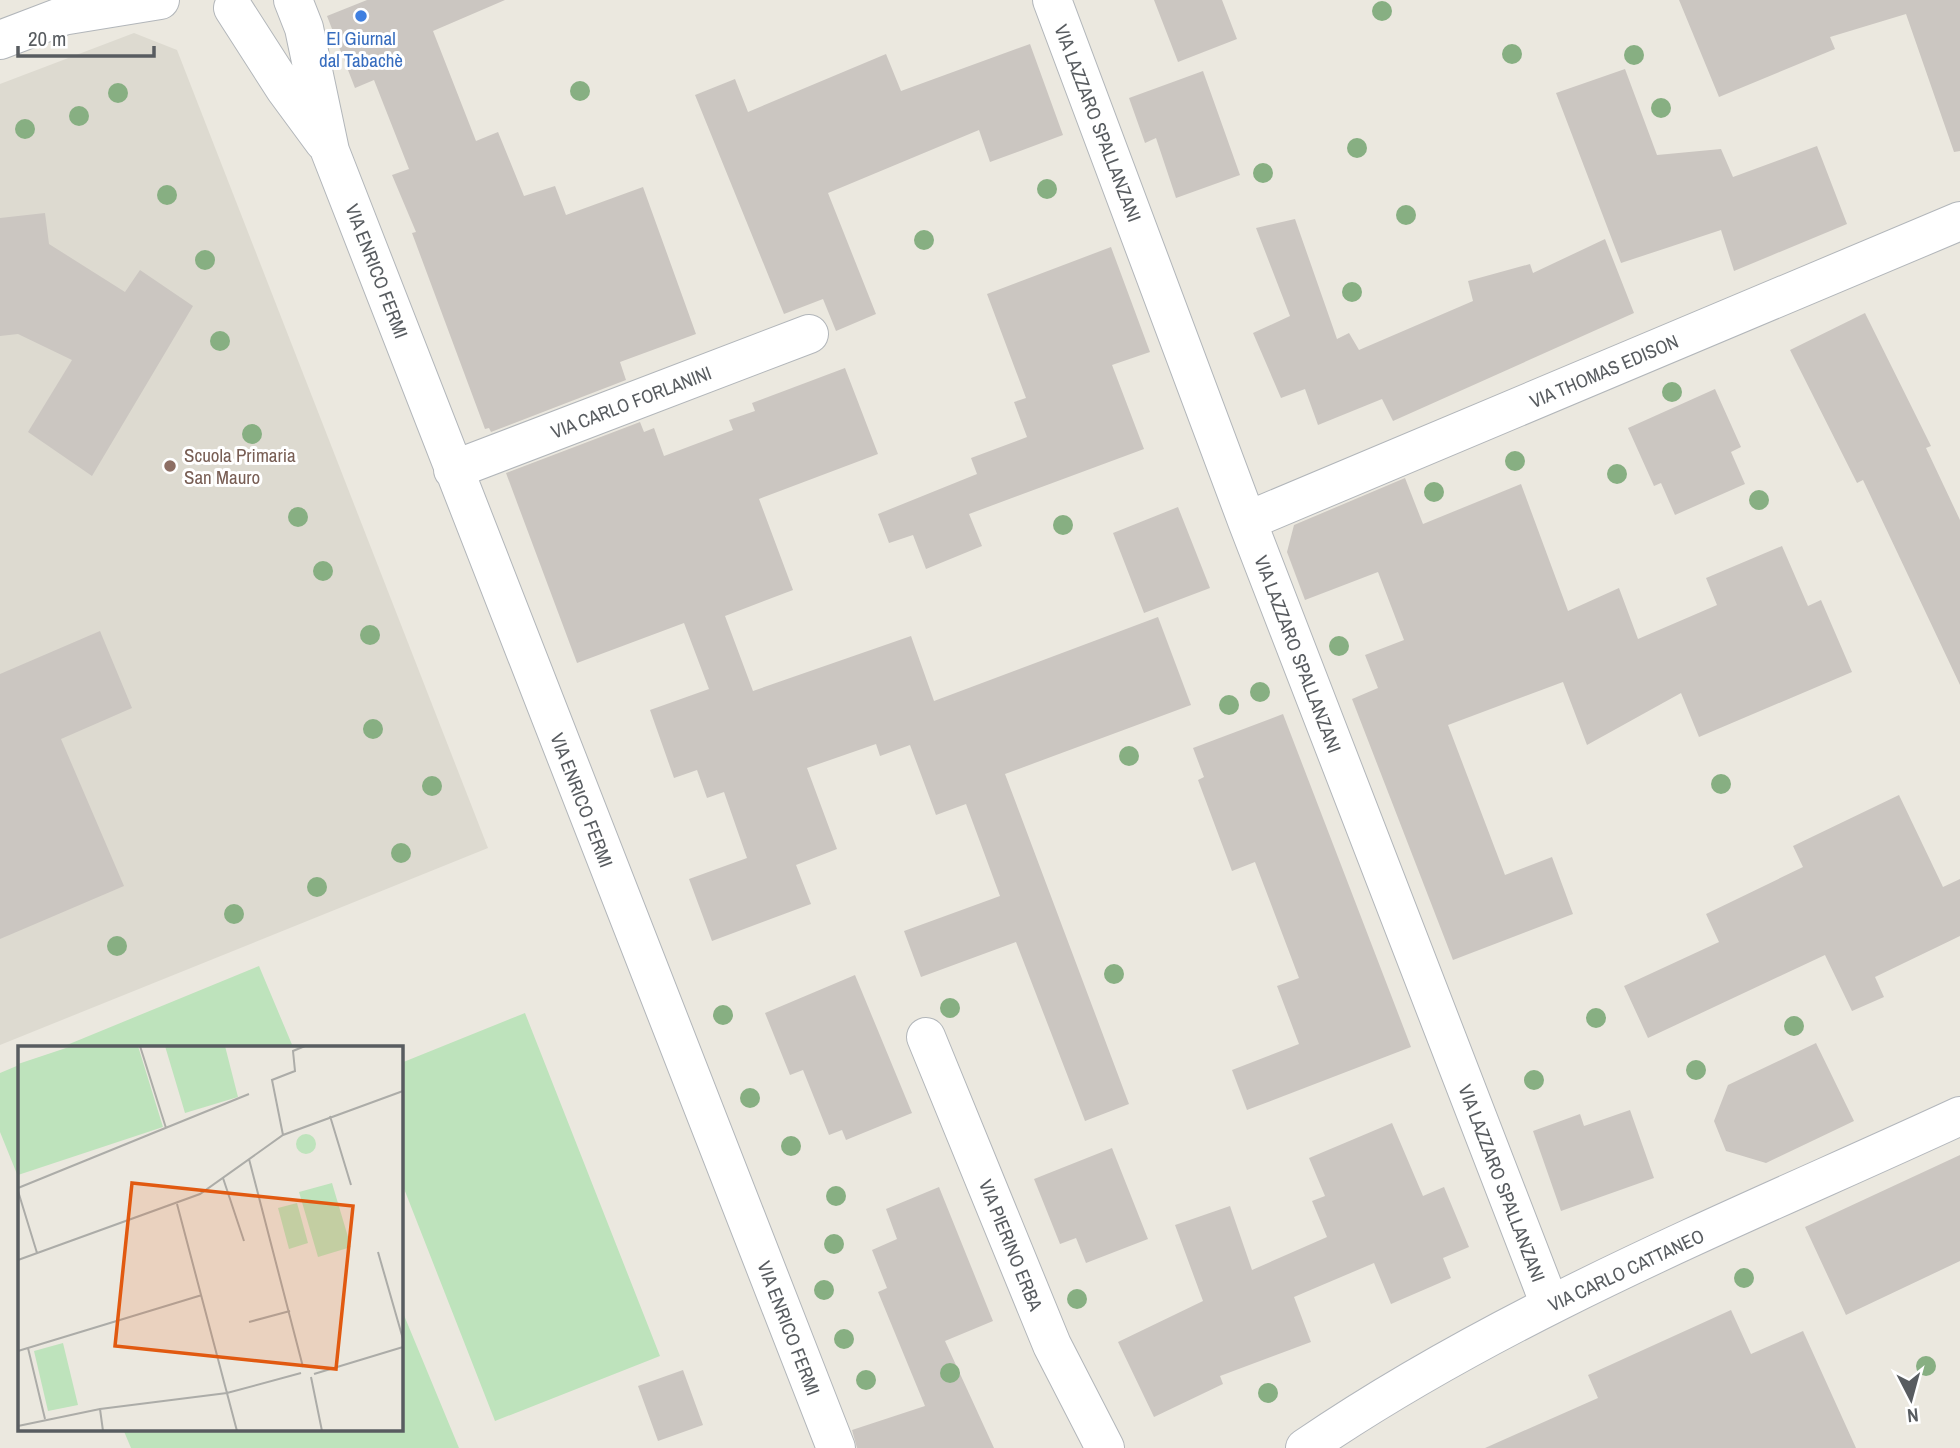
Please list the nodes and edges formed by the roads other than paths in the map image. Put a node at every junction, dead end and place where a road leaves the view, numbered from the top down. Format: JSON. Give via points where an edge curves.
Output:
{"nodes":[{"id":1,"x":160,"y":0,"type":"edge"},
{"id":2,"x":277,"y":0,"type":"edge"},
{"id":3,"x":293,"y":0,"type":"edge"},
{"id":4,"x":1052,"y":0,"type":"edge"},
{"id":5,"x":225,"y":4,"type":"edge"},
{"id":6,"x":78,"y":8,"type":"edge"},
{"id":7,"x":0,"y":40,"type":"edge"},
{"id":8,"x":330,"y":151,"type":"junction"},
{"id":9,"x":1960,"y":221,"type":"edge"},
{"id":10,"x":808,"y":334,"type":"dead end"},
{"id":11,"x":453,"y":470,"type":"junction"},
{"id":12,"x":1247,"y":522,"type":"junction"},
{"id":13,"x":926,"y":1037,"type":"dead end"},
{"id":14,"x":1960,"y":1116,"type":"edge"},
{"id":15,"x":1550,"y":1305,"type":"junction"},
{"id":16,"x":836,"y":1448,"type":"edge"},
{"id":17,"x":1105,"y":1448,"type":"edge"},
{"id":18,"x":1305,"y":1448,"type":"edge"}],
"edges":[{"from":1,"to":6,"type":"street"},
{"from":2,"to":5,"type":"street","via":[[262,8]]},
{"from":3,"to":8,"type":"street","name":"VIA ENRICO FERMI","via":[[311,54]]},
{"from":4,"to":12,"type":"street","name":"VIA LAZZARO SPALLANZANI"},
{"from":5,"to":8,"type":"street","name":"VIA ENRICO FERMI"},
{"from":6,"to":7,"type":"street"},
{"from":8,"to":11,"type":"street","name":"VIA ENRICO FERMI"},
{"from":9,"to":12,"type":"street","name":"VIA THOMAS EDISON"},
{"from":10,"to":11,"type":"street","name":"VIA CARLO FORLANINI"},
{"from":11,"to":16,"type":"street","name":"VIA ENRICO FERMI"},
{"from":12,"to":15,"type":"street","name":"VIA LAZZARO SPALLANZANI"},
{"from":13,"to":17,"type":"street","name":"VIA PIERINO ERBA","via":[[1052,1345]]},
{"from":14,"to":15,"type":"street","name":"VIA CARLO CATTANEO"},
{"from":15,"to":18,"type":"street","name":"VIA CARLO CATTANEO","via":[[1358,1412]]}]}
